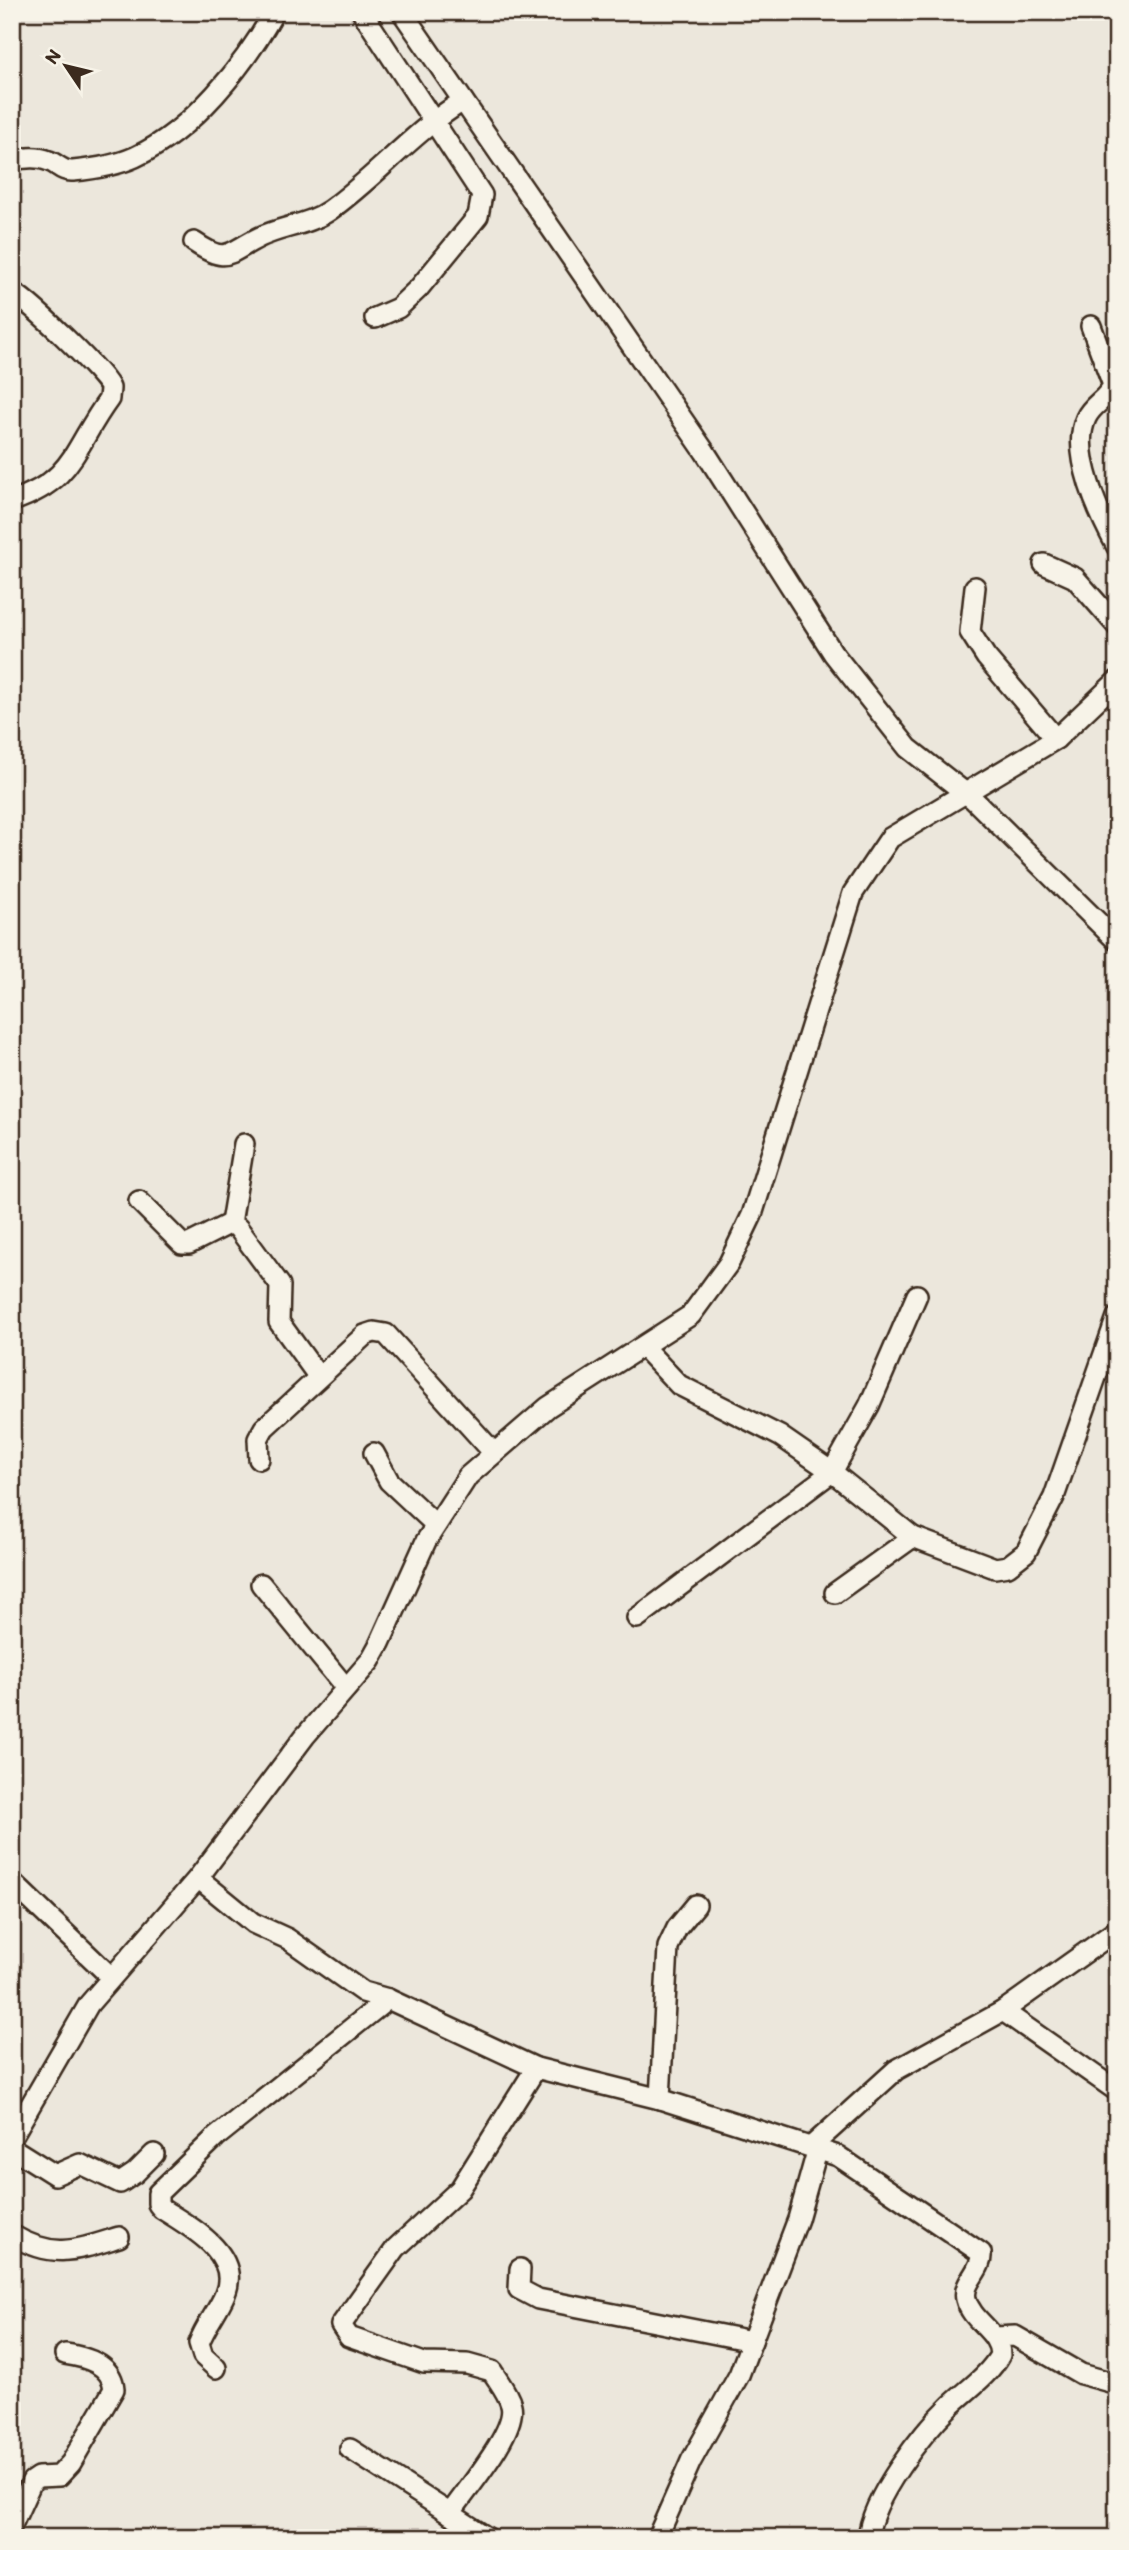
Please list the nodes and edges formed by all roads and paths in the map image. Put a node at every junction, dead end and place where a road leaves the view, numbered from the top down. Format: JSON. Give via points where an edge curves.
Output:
{"nodes":[{"id":1,"x":274,"y":12,"type":"edge"},
{"id":2,"x":362,"y":12,"type":"edge"},
{"id":3,"x":401,"y":12,"type":"edge"},
{"id":4,"x":461,"y":102,"type":"junction"},
{"id":5,"x":435,"y":118,"type":"junction"},
{"id":6,"x":12,"y":160,"type":"edge"},
{"id":7,"x":194,"y":242,"type":"dead end"},
{"id":8,"x":12,"y":292,"type":"edge"},
{"id":9,"x":375,"y":318,"type":"dead end"},
{"id":10,"x":1091,"y":326,"type":"dead end"},
{"id":11,"x":12,"y":501,"type":"edge"},
{"id":12,"x":1117,"y":547,"type":"edge"},
{"id":13,"x":1044,"y":564,"type":"dead end"},
{"id":14,"x":975,"y":587,"type":"dead end"},
{"id":15,"x":1117,"y":626,"type":"edge"},
{"id":16,"x":1117,"y":681,"type":"edge"},
{"id":17,"x":1056,"y":739,"type":"junction"},
{"id":18,"x":960,"y":795,"type":"junction"},
{"id":19,"x":1117,"y":941,"type":"edge"},
{"id":20,"x":244,"y":1143,"type":"dead end"},
{"id":21,"x":139,"y":1200,"type":"dead end"},
{"id":22,"x":231,"y":1223,"type":"junction"},
{"id":23,"x":917,"y":1295,"type":"dead end"},
{"id":24,"x":1117,"y":1317,"type":"edge"},
{"id":25,"x":644,"y":1348,"type":"junction"},
{"id":26,"x":318,"y":1376,"type":"junction"},
{"id":27,"x":493,"y":1452,"type":"junction"},
{"id":28,"x":374,"y":1453,"type":"dead end"},
{"id":29,"x":259,"y":1459,"type":"dead end"},
{"id":30,"x":832,"y":1472,"type":"junction"},
{"id":31,"x":435,"y":1524,"type":"junction"},
{"id":32,"x":913,"y":1538,"type":"junction"},
{"id":33,"x":261,"y":1584,"type":"dead end"},
{"id":34,"x":835,"y":1593,"type":"dead end"},
{"id":35,"x":637,"y":1618,"type":"dead end"},
{"id":36,"x":346,"y":1689,"type":"junction"},
{"id":37,"x":198,"y":1878,"type":"junction"},
{"id":38,"x":12,"y":1882,"type":"edge"},
{"id":39,"x":696,"y":1905,"type":"dead end"},
{"id":40,"x":1117,"y":1930,"type":"edge"},
{"id":41,"x":110,"y":1976,"type":"junction"},
{"id":42,"x":388,"y":1999,"type":"junction"},
{"id":43,"x":1003,"y":2011,"type":"junction"},
{"id":44,"x":536,"y":2068,"type":"junction"},
{"id":45,"x":1117,"y":2091,"type":"edge"},
{"id":46,"x":660,"y":2099,"type":"junction"},
{"id":47,"x":12,"y":2137,"type":"edge"},
{"id":48,"x":815,"y":2147,"type":"junction"},
{"id":49,"x":12,"y":2148,"type":"edge"},
{"id":50,"x":154,"y":2154,"type":"dead end"},
{"id":51,"x":12,"y":2235,"type":"edge"},
{"id":52,"x":119,"y":2237,"type":"dead end"},
{"id":53,"x":520,"y":2269,"type":"dead end"},
{"id":54,"x":995,"y":2337,"type":"junction"},
{"id":55,"x":752,"y":2341,"type":"junction"},
{"id":56,"x":65,"y":2354,"type":"dead end"},
{"id":57,"x":216,"y":2368,"type":"dead end"},
{"id":58,"x":1117,"y":2384,"type":"edge"},
{"id":59,"x":350,"y":2449,"type":"dead end"},
{"id":60,"x":450,"y":2514,"type":"junction"},
{"id":61,"x":12,"y":2525,"type":"edge"},
{"id":62,"x":488,"y":2538,"type":"edge"},
{"id":63,"x":657,"y":2538,"type":"edge"},
{"id":64,"x":868,"y":2538,"type":"edge"}],
"edges":[{"from":1,"to":6,"type":"street","via":[[252,51],[219,91],[136,157],[102,168],[66,172],[51,161],[34,157]]},
{"from":2,"to":5,"type":"street"},
{"from":3,"to":4,"type":"street"},
{"from":4,"to":5,"type":"street"},
{"from":4,"to":18,"type":"street","via":[[705,452],[833,653],[908,748]]},
{"from":5,"to":7,"type":"street","via":[[318,217],[261,236],[223,256],[212,255]]},
{"from":5,"to":9,"type":"street","via":[[479,187],[482,203],[468,230],[407,300]]},
{"from":8,"to":11,"type":"street","via":[[28,302],[110,387],[109,399],[65,470],[38,492]]},
{"from":10,"to":12,"type":"street","via":[[1114,386],[1084,421],[1085,467],[1093,500]]},
{"from":13,"to":15,"type":"street","via":[[1075,578]]},
{"from":14,"to":17,"type":"street","via":[[970,632]]},
{"from":16,"to":17,"type":"street"},
{"from":17,"to":18,"type":"street"},
{"from":18,"to":19,"type":"street"},
{"from":18,"to":25,"type":"street","via":[[890,838],[853,893],[752,1215],[729,1263],[691,1315]]},
{"from":20,"to":22,"type":"street"},
{"from":21,"to":22,"type":"street","via":[[182,1244]]},
{"from":22,"to":26,"type":"street","via":[[280,1285],[279,1322]]},
{"from":23,"to":30,"type":"street","via":[[869,1406]]},
{"from":24,"to":32,"type":"street","via":[[1064,1474],[1026,1552],[1008,1566],[995,1568]]},
{"from":25,"to":27,"type":"street","via":[[548,1407]]},
{"from":25,"to":30,"type":"street","via":[[678,1385],[764,1426]]},
{"from":26,"to":27,"type":"street","via":[[365,1335],[386,1334]]},
{"from":26,"to":29,"type":"street","via":[[264,1428],[258,1439]]},
{"from":27,"to":31,"type":"street","via":[[468,1476]]},
{"from":28,"to":31,"type":"street","via":[[389,1481]]},
{"from":30,"to":32,"type":"street"},
{"from":30,"to":35,"type":"street"},
{"from":31,"to":36,"type":"street","via":[[380,1643]]},
{"from":32,"to":34,"type":"street"},
{"from":33,"to":36,"type":"street"},
{"from":36,"to":37,"type":"street","via":[[305,1735]]},
{"from":37,"to":41,"type":"street"},
{"from":37,"to":42,"type":"street","via":[[253,1923],[288,1939],[363,1993]]},
{"from":38,"to":41,"type":"street"},
{"from":39,"to":46,"type":"street","via":[[668,1947]]},
{"from":40,"to":43,"type":"street"},
{"from":41,"to":47,"type":"street","via":[[73,2029]]},
{"from":42,"to":44,"type":"street"},
{"from":42,"to":57,"type":"street","via":[[216,2137],[158,2193],[162,2209],[203,2238],[226,2264],[226,2292],[199,2343],[203,2356]]},
{"from":43,"to":45,"type":"street"},
{"from":43,"to":48,"type":"street","via":[[896,2070]]},
{"from":44,"to":46,"type":"street"},
{"from":44,"to":60,"type":"street","via":[[460,2189],[396,2248],[341,2325],[349,2337],[424,2363],[467,2364],[492,2371],[512,2413],[505,2432]]},
{"from":46,"to":48,"type":"street"},
{"from":48,"to":54,"type":"street","via":[[838,2157],[978,2248],[982,2258],[965,2296],[974,2318]]},
{"from":48,"to":55,"type":"street","via":[[798,2219]]},
{"from":49,"to":50,"type":"street","via":[[51,2174],[86,2165],[120,2183]]},
{"from":51,"to":52,"type":"street","via":[[54,2251],[70,2252]]},
{"from":53,"to":55,"type":"street","via":[[519,2289],[538,2299]]},
{"from":54,"to":58,"type":"street","via":[[1015,2336],[1081,2374]]},
{"from":54,"to":64,"type":"street","via":[[1000,2347],[996,2362],[914,2447],[892,2482]]},
{"from":55,"to":63,"type":"street"},
{"from":56,"to":61,"type":"street","via":[[87,2357],[102,2366],[114,2389],[71,2463],[59,2476],[38,2477],[27,2488]]},
{"from":59,"to":60,"type":"street"},
{"from":60,"to":62,"type":"street"}]}
